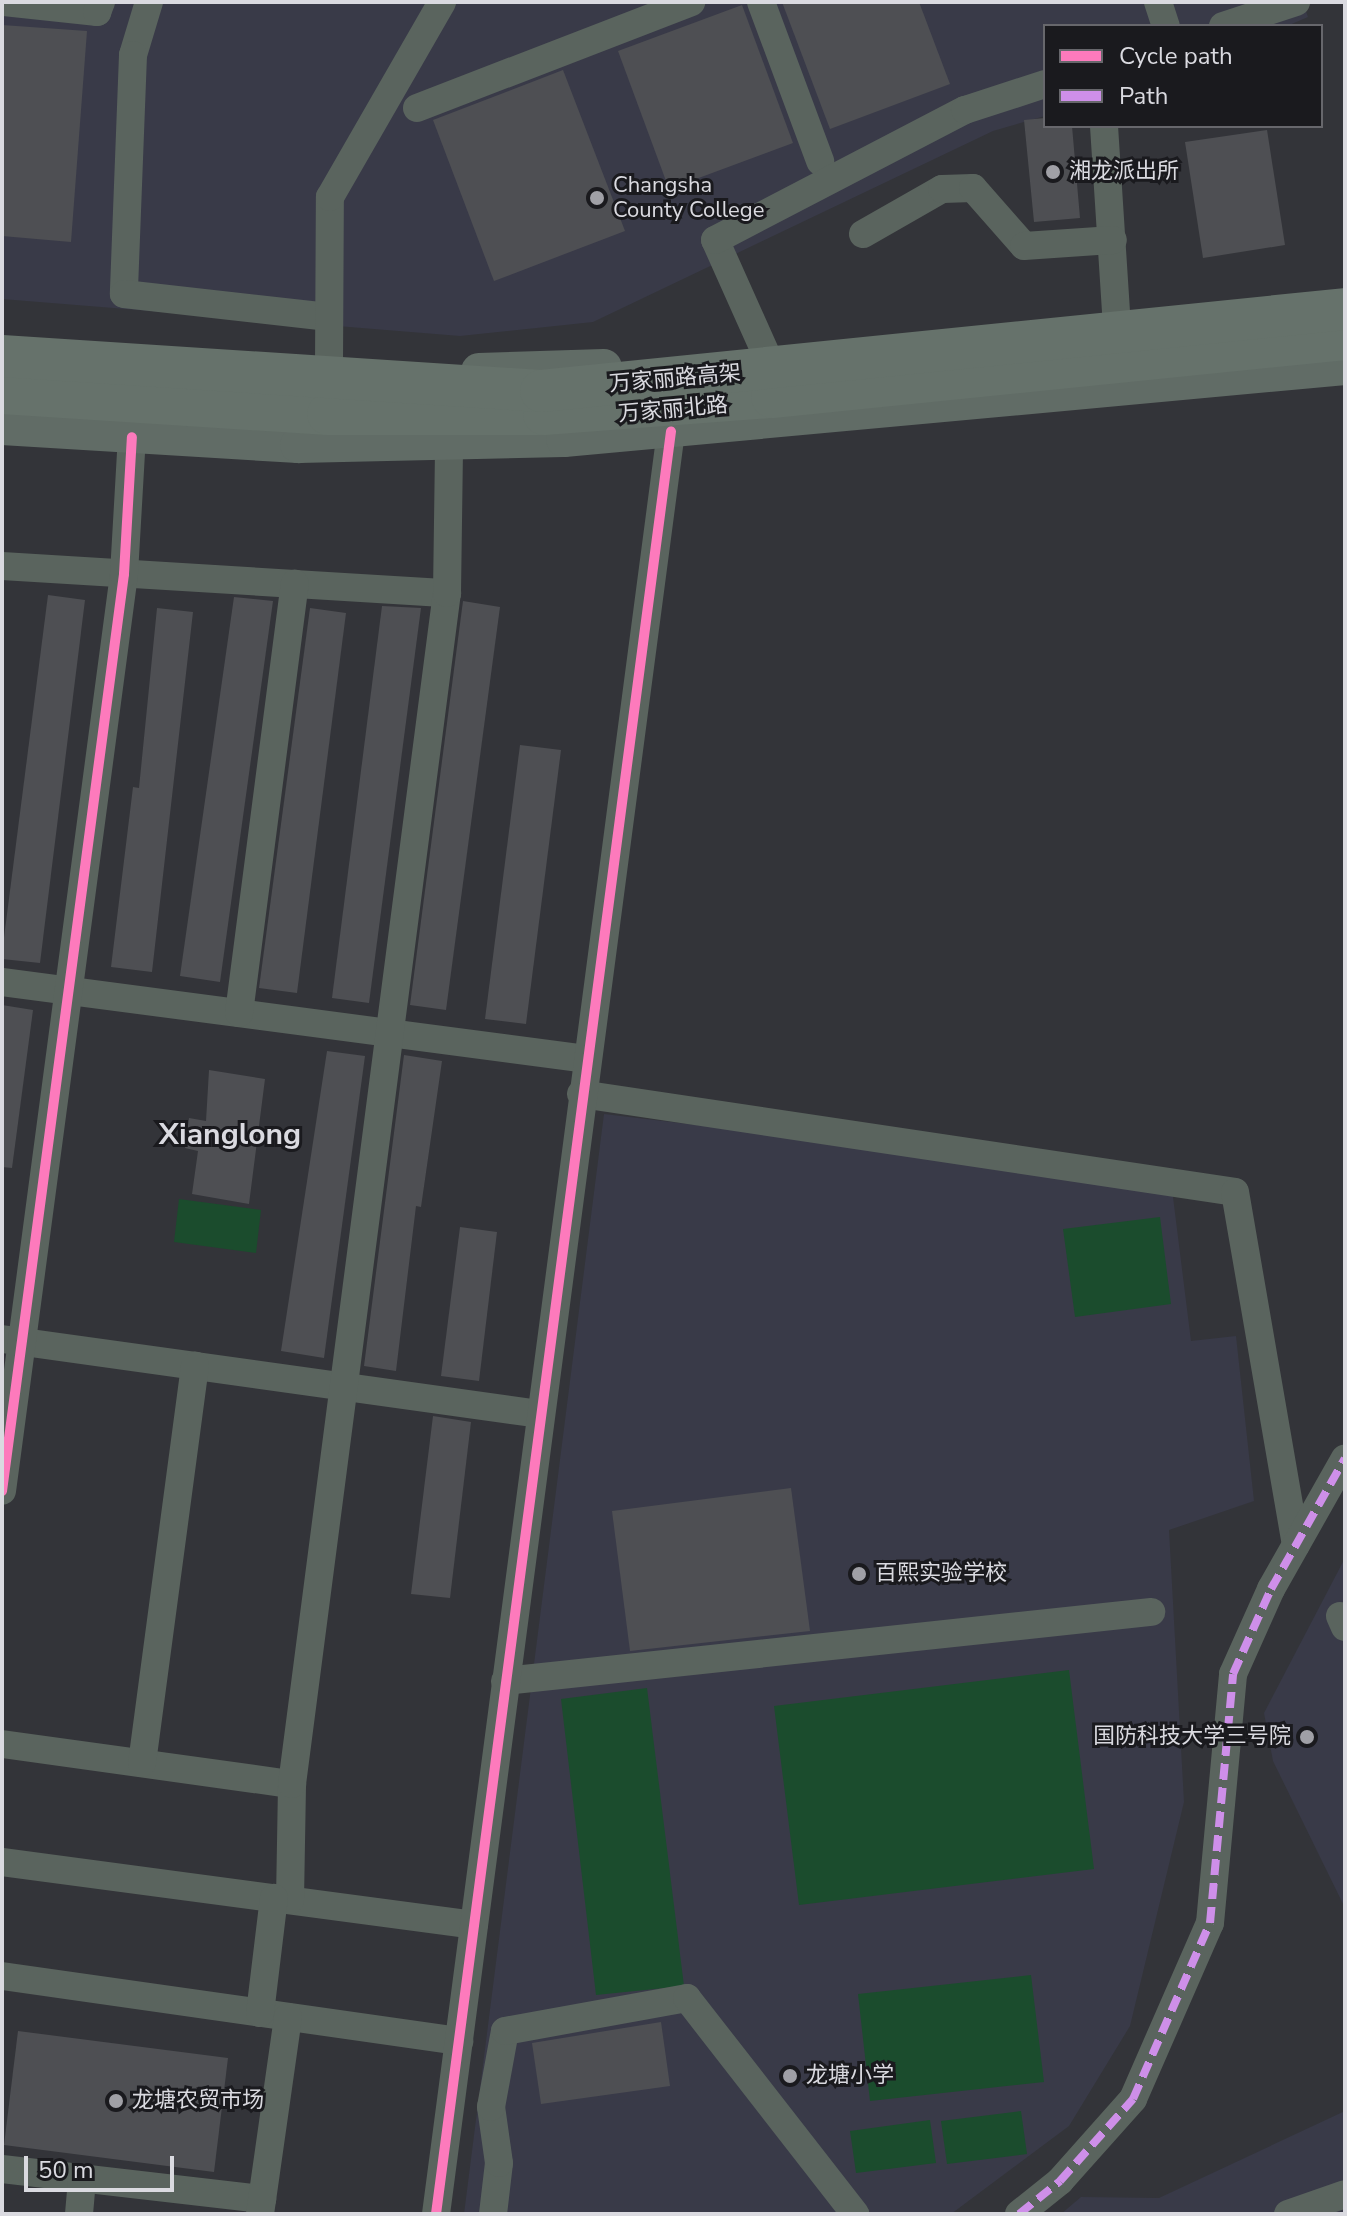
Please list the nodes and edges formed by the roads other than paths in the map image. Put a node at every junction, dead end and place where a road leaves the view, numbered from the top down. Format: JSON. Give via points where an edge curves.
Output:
{"nodes":[{"id":1,"x":4,"y":2,"type":"edge"},
{"id":2,"x":101,"y":2,"type":"edge"},
{"id":3,"x":149,"y":2,"type":"edge"},
{"id":4,"x":442,"y":2,"type":"edge"},
{"id":5,"x":691,"y":2,"type":"edge"},
{"id":6,"x":761,"y":2,"type":"edge"},
{"id":7,"x":1158,"y":2,"type":"edge"},
{"id":8,"x":1296,"y":2,"type":"edge"},
{"id":9,"x":1165,"y":24,"type":"edge"},
{"id":10,"x":1229,"y":24,"type":"edge"},
{"id":11,"x":1043,"y":85,"type":"edge"},
{"id":12,"x":417,"y":108,"type":"dead end"},
{"id":13,"x":1104,"y":128,"type":"edge"},
{"id":14,"x":820,"y":161,"type":"dead end"},
{"id":15,"x":863,"y":234,"type":"dead end"},
{"id":16,"x":1113,"y":240,"type":"junction"},
{"id":17,"x":1345,"y":290,"type":"edge"},
{"id":18,"x":1345,"y":309,"type":"edge"},
{"id":19,"x":1116,"y":313,"type":"junction"},
{"id":20,"x":329,"y":317,"type":"junction"},
{"id":21,"x":1345,"y":339,"type":"edge"},
{"id":22,"x":2,"y":341,"type":"edge"},
{"id":23,"x":2,"y":356,"type":"edge"},
{"id":24,"x":767,"y":356,"type":"junction"},
{"id":25,"x":329,"y":365,"type":"junction"},
{"id":26,"x":1345,"y":367,"type":"edge"},
{"id":27,"x":2,"y":393,"type":"edge"},
{"id":28,"x":2,"y":427,"type":"edge"},
{"id":29,"x":671,"y":431,"type":"junction"},
{"id":30,"x":132,"y":437,"type":"junction"},
{"id":31,"x":449,"y":444,"type":"junction"},
{"id":32,"x":2,"y":566,"type":"edge"},
{"id":33,"x":124,"y":574,"type":"junction"},
{"id":34,"x":295,"y":584,"type":"junction"},
{"id":35,"x":447,"y":593,"type":"junction"},
{"id":36,"x":2,"y":982,"type":"edge"},
{"id":37,"x":69,"y":991,"type":"junction"},
{"id":38,"x":239,"y":1013,"type":"junction"},
{"id":39,"x":389,"y":1033,"type":"junction"},
{"id":40,"x":586,"y":1059,"type":"junction"},
{"id":41,"x":581,"y":1094,"type":"junction"},
{"id":42,"x":12,"y":1340,"type":"edge"},
{"id":43,"x":195,"y":1366,"type":"junction"},
{"id":44,"x":345,"y":1387,"type":"junction"},
{"id":45,"x":540,"y":1414,"type":"junction"},
{"id":46,"x":1345,"y":1458,"type":"edge"},
{"id":47,"x":2,"y":1491,"type":"edge"},
{"id":48,"x":1296,"y":1545,"type":"junction"},
{"id":49,"x":1151,"y":1612,"type":"dead end"},
{"id":50,"x":505,"y":1681,"type":"junction"},
{"id":51,"x":2,"y":1744,"type":"edge"},
{"id":52,"x":142,"y":1763,"type":"junction"},
{"id":53,"x":292,"y":1784,"type":"junction"},
{"id":54,"x":2,"y":1862,"type":"edge"},
{"id":55,"x":282,"y":1899,"type":"junction"},
{"id":56,"x":474,"y":1925,"type":"junction"},
{"id":57,"x":2,"y":1976,"type":"edge"},
{"id":58,"x":274,"y":2015,"type":"junction"},
{"id":59,"x":459,"y":2041,"type":"junction"},
{"id":60,"x":2,"y":2169,"type":"edge"},
{"id":61,"x":82,"y":2180,"type":"junction"},
{"id":62,"x":1345,"y":2194,"type":"edge"},
{"id":63,"x":261,"y":2206,"type":"edge"},
{"id":64,"x":79,"y":2214,"type":"edge"},
{"id":65,"x":436,"y":2214,"type":"edge"},
{"id":66,"x":493,"y":2214,"type":"edge"},
{"id":67,"x":855,"y":2214,"type":"edge"},
{"id":68,"x":1019,"y":2214,"type":"edge"},
{"id":69,"x":1288,"y":2214,"type":"edge"}],
"edges":[{"from":1,"to":2,"type":"street","via":[[97,12]]},
{"from":3,"to":20,"type":"street","via":[[133,55],[124,294]]},
{"from":4,"to":20,"type":"street","via":[[330,197]]},
{"from":5,"to":12,"type":"street"},
{"from":6,"to":14,"type":"street"},
{"from":7,"to":9,"type":"street"},
{"from":8,"to":10,"type":"street"},
{"from":11,"to":24,"type":"street","via":[[965,110],[715,240]]},
{"from":13,"to":16,"type":"street"},
{"from":15,"to":16,"type":"street","via":[[942,189],[973,188],[1024,246]]},
{"from":16,"to":19,"type":"street"},
{"from":17,"to":19,"type":"main road"},
{"from":18,"to":23,"type":"highway","name":"万家丽路高架","bridge":true,"via":[[541,391]]},
{"from":19,"to":24,"type":"main road"},
{"from":20,"to":25,"type":"street"},
{"from":21,"to":27,"type":"highway","name":"万家丽路高架","via":[[881,387],[544,414],[328,414]]},
{"from":22,"to":25,"type":"main road"},
{"from":24,"to":25,"type":"main road","via":[[464,371]]},
{"from":26,"to":29,"type":"main road","name":"万家丽北路"},
{"from":28,"to":30,"type":"main road","name":"万家丽北路"},
{"from":29,"to":31,"type":"main road","name":"万家丽北路"},
{"from":29,"to":40,"type":"street"},
{"from":30,"to":31,"type":"main road","name":"万家丽北路","via":[[298,445]]},
{"from":30,"to":33,"type":"street"},
{"from":31,"to":35,"type":"street"},
{"from":32,"to":33,"type":"street"},
{"from":33,"to":34,"type":"street"},
{"from":33,"to":37,"type":"street"},
{"from":34,"to":35,"type":"street"},
{"from":34,"to":38,"type":"street"},
{"from":35,"to":39,"type":"street"},
{"from":36,"to":37,"type":"street"},
{"from":37,"to":38,"type":"street"},
{"from":37,"to":42,"type":"street"},
{"from":38,"to":39,"type":"street"},
{"from":39,"to":40,"type":"street"},
{"from":39,"to":44,"type":"street"},
{"from":40,"to":41,"type":"street"},
{"from":41,"to":45,"type":"street"},
{"from":41,"to":48,"type":"street","via":[[1235,1192]]},
{"from":42,"to":43,"type":"street"},
{"from":42,"to":47,"type":"street"},
{"from":43,"to":44,"type":"street"},
{"from":43,"to":52,"type":"street"},
{"from":44,"to":45,"type":"street"},
{"from":44,"to":53,"type":"street"},
{"from":45,"to":50,"type":"street"},
{"from":46,"to":48,"type":"street"},
{"from":48,"to":68,"type":"street","via":[[1233,1674],[1210,1923],[1133,2099],[1060,2181]]},
{"from":49,"to":50,"type":"street"},
{"from":50,"to":56,"type":"street"},
{"from":51,"to":52,"type":"street"},
{"from":52,"to":53,"type":"street"},
{"from":53,"to":55,"type":"street"},
{"from":54,"to":55,"type":"street"},
{"from":55,"to":56,"type":"street"},
{"from":55,"to":58,"type":"street"},
{"from":56,"to":59,"type":"street"},
{"from":57,"to":58,"type":"street"},
{"from":58,"to":59,"type":"street"},
{"from":58,"to":63,"type":"street"},
{"from":59,"to":65,"type":"street"},
{"from":60,"to":61,"type":"street"},
{"from":61,"to":63,"type":"street"},
{"from":61,"to":64,"type":"street"},
{"from":62,"to":69,"type":"street"},
{"from":66,"to":67,"type":"street","via":[[499,2163],[491,2107],[505,2031],[687,1998]]}]}
